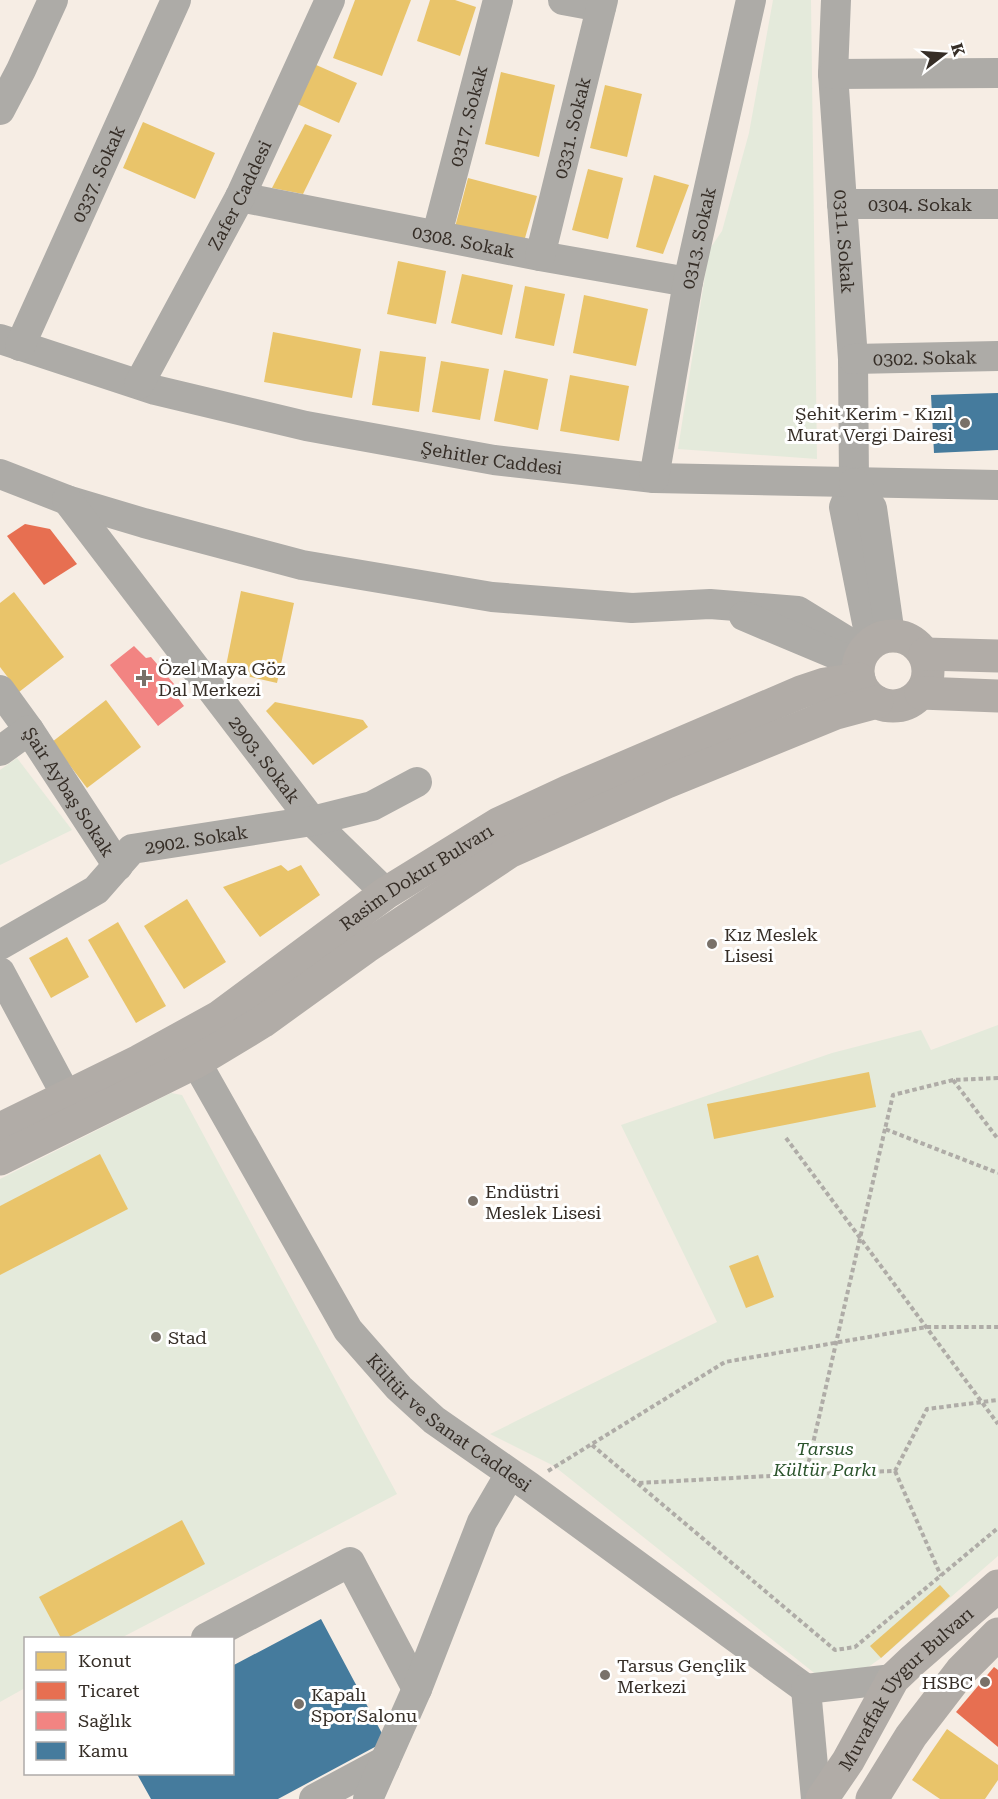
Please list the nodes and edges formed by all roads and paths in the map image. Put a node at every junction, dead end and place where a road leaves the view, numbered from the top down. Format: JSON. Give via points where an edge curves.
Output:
{"nodes":[{"id":1,"x":53,"y":0,"type":"edge"},
{"id":2,"x":176,"y":0,"type":"edge"},
{"id":3,"x":330,"y":0,"type":"edge"},
{"id":4,"x":498,"y":0,"type":"edge"},
{"id":5,"x":563,"y":0,"type":"edge"},
{"id":6,"x":751,"y":0,"type":"edge"},
{"id":7,"x":836,"y":0,"type":"edge"},
{"id":8,"x":602,"y":3,"type":"edge"},
{"id":9,"x":998,"y":73,"type":"edge"},
{"id":10,"x":833,"y":74,"type":"junction"},
{"id":11,"x":0,"y":110,"type":"edge"},
{"id":12,"x":240,"y":196,"type":"junction"},
{"id":13,"x":842,"y":204,"type":"junction"},
{"id":14,"x":998,"y":204,"type":"edge"},
{"id":15,"x":437,"y":234,"type":"junction"},
{"id":16,"x":540,"y":256,"type":"junction"},
{"id":17,"x":688,"y":282,"type":"junction"},
{"id":18,"x":10,"y":343,"type":"edge"},
{"id":19,"x":998,"y":356,"type":"edge"},
{"id":20,"x":853,"y":359,"type":"junction"},
{"id":21,"x":139,"y":384,"type":"junction"},
{"id":22,"x":0,"y":474,"type":"edge"},
{"id":23,"x":654,"y":478,"type":"junction"},
{"id":24,"x":854,"y":483,"type":"junction"},
{"id":25,"x":998,"y":485,"type":"edge"},
{"id":26,"x":67,"y":500,"type":"junction"},
{"id":27,"x":925,"y":654,"type":"junction"},
{"id":28,"x":998,"y":656,"type":"edge"},
{"id":29,"x":870,"y":662,"type":"junction"},
{"id":30,"x":0,"y":690,"type":"edge"},
{"id":31,"x":921,"y":693,"type":"junction"},
{"id":32,"x":998,"y":696,"type":"edge"},
{"id":33,"x":29,"y":730,"type":"junction"},
{"id":34,"x":0,"y":751,"type":"edge"},
{"id":35,"x":417,"y":782,"type":"dead end"},
{"id":36,"x":312,"y":821,"type":"junction"},
{"id":37,"x":117,"y":866,"type":"junction"},
{"id":38,"x":386,"y":893,"type":"junction"},
{"id":39,"x":0,"y":945,"type":"edge"},
{"id":40,"x":0,"y":972,"type":"edge"},
{"id":41,"x":196,"y":1062,"type":"junction"},
{"id":42,"x":998,"y":1078,"type":"edge"},
{"id":43,"x":953,"y":1080,"type":"junction"},
{"id":44,"x":67,"y":1097,"type":"junction"},
{"id":45,"x":0,"y":1129,"type":"edge"},
{"id":46,"x":885,"y":1130,"type":"junction"},
{"id":47,"x":786,"y":1138,"type":"dead end"},
{"id":48,"x":998,"y":1139,"type":"edge"},
{"id":49,"x":0,"y":1159,"type":"edge"},
{"id":50,"x":998,"y":1173,"type":"edge"},
{"id":51,"x":861,"y":1239,"type":"junction"},
{"id":52,"x":998,"y":1327,"type":"edge"},
{"id":53,"x":926,"y":1328,"type":"junction"},
{"id":54,"x":836,"y":1344,"type":"junction"},
{"id":55,"x":998,"y":1400,"type":"edge"},
{"id":56,"x":982,"y":1402,"type":"junction"},
{"id":57,"x":998,"y":1424,"type":"edge"},
{"id":58,"x":592,"y":1445,"type":"junction"},
{"id":59,"x":895,"y":1471,"type":"junction"},
{"id":60,"x":806,"y":1474,"type":"junction"},
{"id":61,"x":520,"y":1481,"type":"junction"},
{"id":62,"x":638,"y":1483,"type":"junction"},
{"id":63,"x":998,"y":1528,"type":"edge"},
{"id":64,"x":941,"y":1576,"type":"junction"},
{"id":65,"x":998,"y":1586,"type":"edge"},
{"id":66,"x":998,"y":1634,"type":"edge"},
{"id":67,"x":208,"y":1637,"type":"edge"},
{"id":68,"x":893,"y":1679,"type":"junction"},
{"id":69,"x":417,"y":1689,"type":"junction"},
{"id":70,"x":806,"y":1689,"type":"junction"},
{"id":71,"x":385,"y":1761,"type":"junction"},
{"id":72,"x":314,"y":1799,"type":"edge"},
{"id":73,"x":368,"y":1799,"type":"edge"},
{"id":74,"x":816,"y":1799,"type":"edge"},
{"id":75,"x":822,"y":1799,"type":"edge"},
{"id":76,"x":872,"y":1799,"type":"edge"}],
"edges":[{"from":1,"to":11,"type":"street"},
{"from":2,"to":18,"type":"street","name":"0337. Sokak"},
{"from":3,"to":12,"type":"street","name":"Zafer Caddesi"},
{"from":4,"to":15,"type":"street","name":"0317. Sokak"},
{"from":5,"to":8,"type":"street"},
{"from":6,"to":17,"type":"street","name":"0313. Sokak"},
{"from":7,"to":10,"type":"street","name":"0311. Sokak"},
{"from":8,"to":16,"type":"street","name":"0331. Sokak"},
{"from":9,"to":10,"type":"street"},
{"from":10,"to":13,"type":"street","name":"0311. Sokak"},
{"from":12,"to":15,"type":"street","name":"0308. Sokak"},
{"from":12,"to":21,"type":"street","name":"Zafer Caddesi"},
{"from":13,"to":14,"type":"street","name":"0304. Sokak"},
{"from":13,"to":20,"type":"street","name":"0311. Sokak"},
{"from":15,"to":16,"type":"street","name":"0308. Sokak"},
{"from":16,"to":17,"type":"street","name":"0308. Sokak"},
{"from":17,"to":23,"type":"street","name":"0313. Sokak"},
{"from":18,"to":21,"type":"street","name":"Şehitler Caddesi"},
{"from":19,"to":20,"type":"street","name":"0302. Sokak"},
{"from":20,"to":24,"type":"street","name":"0311. Sokak"},
{"from":21,"to":23,"type":"street","name":"Şehitler Caddesi","via":[[306,426],[494,460]]},
{"from":22,"to":26,"type":"street"},
{"from":23,"to":24,"type":"street","name":"Şehitler Caddesi"},
{"from":24,"to":25,"type":"street","name":"Şehitler Caddesi"},
{"from":24,"to":29,"type":"street","via":[[872,508]]},
{"from":26,"to":29,"type":"street","via":[[303,564],[481,595],[632,608],[710,604],[798,611]]},
{"from":26,"to":36,"type":"street","name":"2903. Sokak"},
{"from":27,"to":28,"type":"main road"},
{"from":27,"to":29,"type":"main road","via":[[914,642],[898,636]]},
{"from":27,"to":31,"type":"main road","via":[[929,674]]},
{"from":29,"to":31,"type":"main road","via":[[896,706]]},
{"from":29,"to":38,"type":"main road","name":"Rasim Dokur Bulvarı","via":[[498,824]]},
{"from":29,"to":41,"type":"main road","via":[[836,712],[509,852],[262,1022]]},
{"from":30,"to":33,"type":"street","name":"Şair Aybaş Sokak"},
{"from":31,"to":32,"type":"main road"},
{"from":33,"to":34,"type":"street"},
{"from":33,"to":37,"type":"street","name":"Şair Aybaş Sokak"},
{"from":35,"to":36,"type":"street","name":"2902. Sokak","via":[[372,806]]},
{"from":36,"to":37,"type":"street","name":"2902. Sokak","via":[[132,849]]},
{"from":36,"to":38,"type":"street","name":"2903. Sokak"},
{"from":37,"to":39,"type":"street","name":"2902. Sokak","via":[[96,890]]},
{"from":38,"to":44,"type":"main road","name":"Rasim Dokur Bulvarı","via":[[219,1017]]},
{"from":40,"to":44,"type":"street"},
{"from":41,"to":49,"type":"main road"},
{"from":41,"to":61,"type":"street","name":"Kültür ve Sanat Caddesi","via":[[348,1330],[399,1388],[434,1420]]},
{"from":42,"to":43,"type":"path"},
{"from":43,"to":46,"type":"path","via":[[893,1095]]},
{"from":43,"to":48,"type":"path"},
{"from":44,"to":45,"type":"main road","name":"Rasim Dokur Bulvarı"},
{"from":46,"to":50,"type":"path"},
{"from":46,"to":51,"type":"path"},
{"from":47,"to":51,"type":"path"},
{"from":51,"to":53,"type":"path"},
{"from":51,"to":54,"type":"path"},
{"from":52,"to":53,"type":"path"},
{"from":53,"to":54,"type":"path"},
{"from":53,"to":56,"type":"path"},
{"from":54,"to":58,"type":"path","via":[[725,1362]]},
{"from":54,"to":60,"type":"path"},
{"from":55,"to":56,"type":"path"},
{"from":56,"to":57,"type":"path"},
{"from":56,"to":59,"type":"path","via":[[927,1409]]},
{"from":58,"to":61,"type":"path"},
{"from":58,"to":62,"type":"path"},
{"from":59,"to":60,"type":"path"},
{"from":59,"to":64,"type":"path"},
{"from":60,"to":62,"type":"path"},
{"from":61,"to":69,"type":"street","via":[[482,1522]]},
{"from":61,"to":70,"type":"street","name":"Kültür ve Sanat Caddesi"},
{"from":62,"to":64,"type":"path","via":[[835,1650],[855,1647]]},
{"from":63,"to":64,"type":"path"},
{"from":65,"to":68,"type":"main road","name":"Muvaffak Uygur Bulvarı"},
{"from":66,"to":76,"type":"main road","name":"Muvaffak Uygur Bulvarı","via":[[961,1671],[911,1736]]},
{"from":67,"to":69,"type":"street","via":[[350,1562]]},
{"from":68,"to":70,"type":"street"},
{"from":68,"to":75,"type":"main road","name":"Muvaffak Uygur Bulvarı","via":[[848,1761]]},
{"from":69,"to":71,"type":"street"},
{"from":70,"to":74,"type":"street"},
{"from":71,"to":72,"type":"street"},
{"from":71,"to":73,"type":"street"}]}
